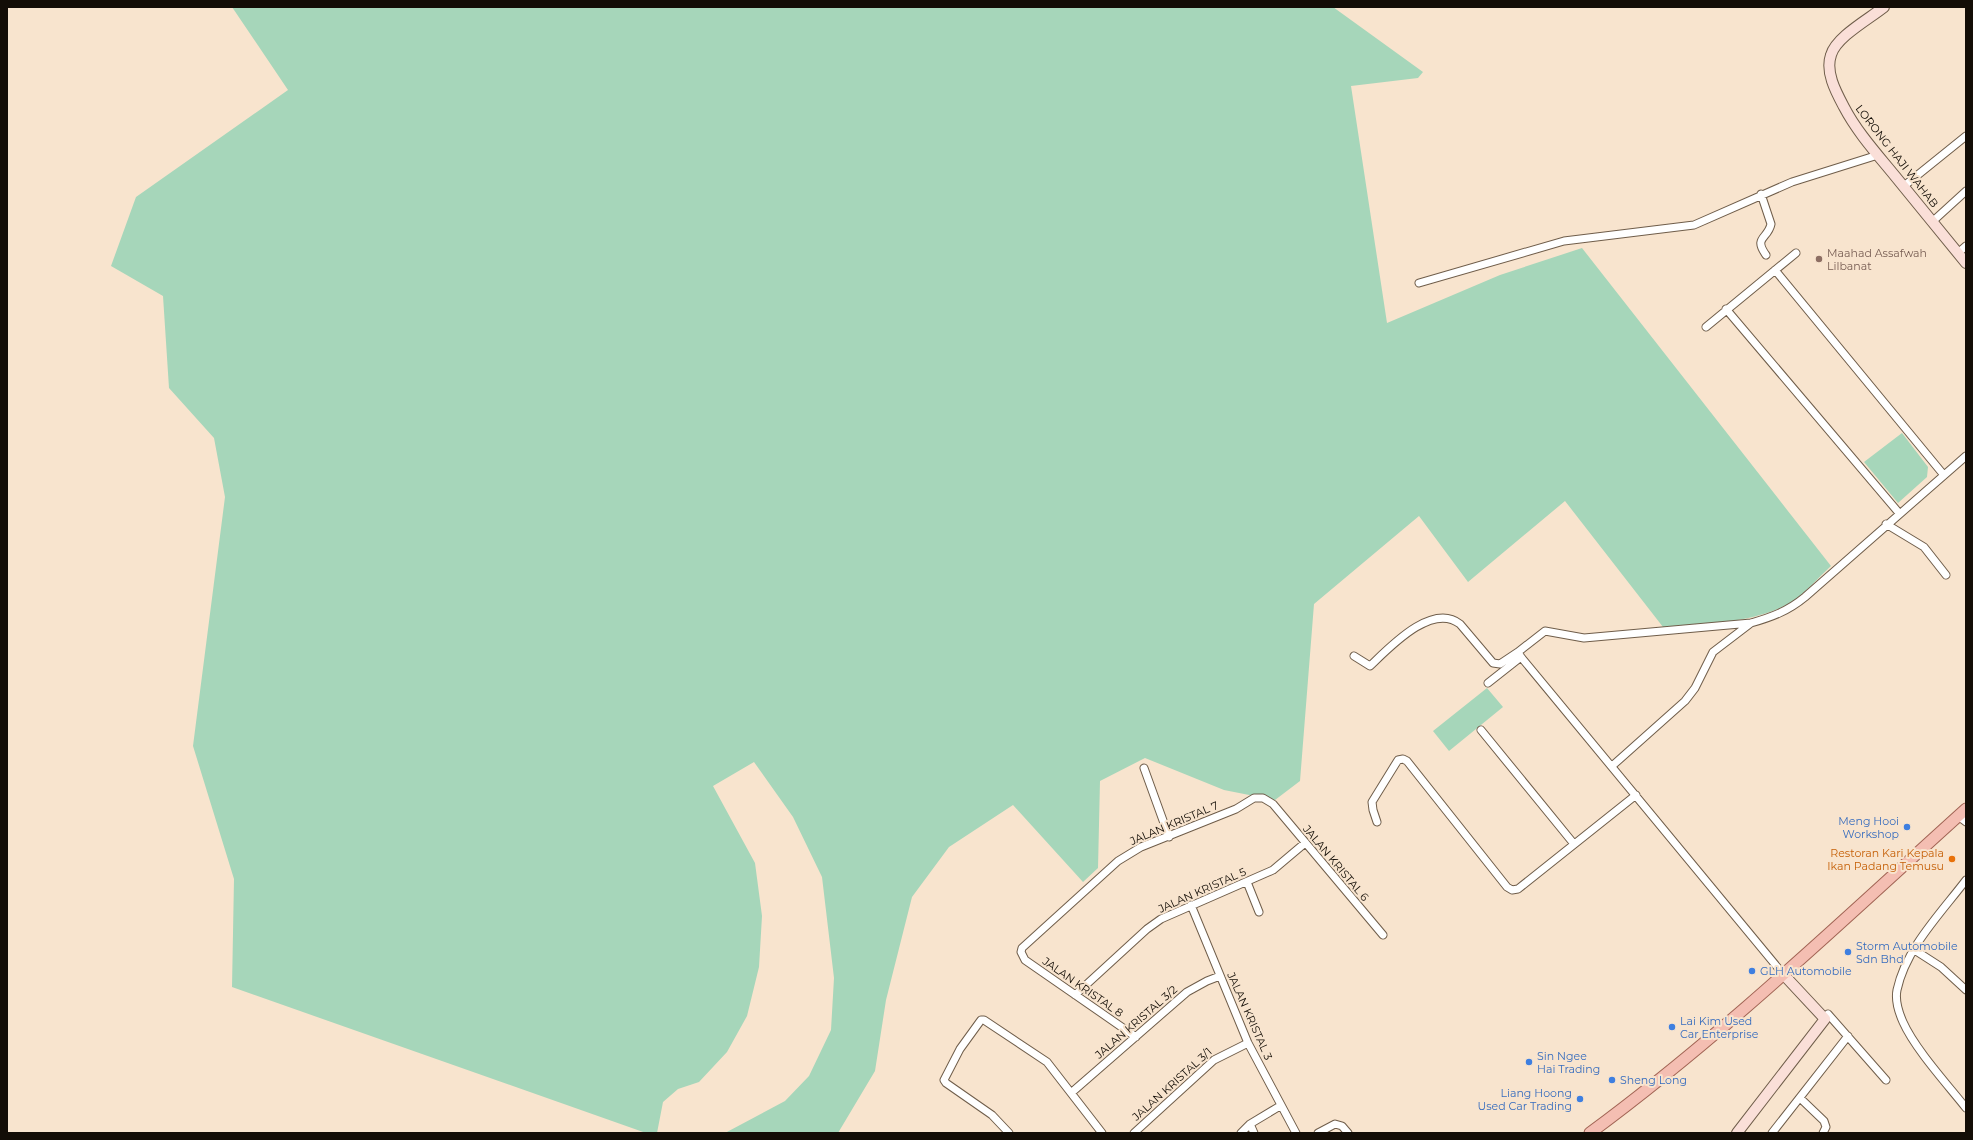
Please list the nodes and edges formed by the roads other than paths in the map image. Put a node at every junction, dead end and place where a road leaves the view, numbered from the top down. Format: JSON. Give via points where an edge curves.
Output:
{"nodes":[{"id":1,"x":1884,"y":7,"type":"edge"},
{"id":2,"x":1966,"y":136,"type":"edge"},
{"id":3,"x":1878,"y":155,"type":"junction"},
{"id":4,"x":1904,"y":186,"type":"junction"},
{"id":5,"x":1966,"y":191,"type":"edge"},
{"id":6,"x":1761,"y":194,"type":"junction"},
{"id":7,"x":1932,"y":222,"type":"junction"},
{"id":8,"x":1966,"y":246,"type":"edge"},
{"id":9,"x":1796,"y":253,"type":"dead end"},
{"id":10,"x":1958,"y":253,"type":"junction"},
{"id":11,"x":1766,"y":255,"type":"dead end"},
{"id":12,"x":1966,"y":263,"type":"edge"},
{"id":13,"x":1775,"y":270,"type":"junction"},
{"id":14,"x":1419,"y":283,"type":"dead end"},
{"id":15,"x":1726,"y":309,"type":"junction"},
{"id":16,"x":1706,"y":327,"type":"dead end"},
{"id":17,"x":1966,"y":456,"type":"edge"},
{"id":18,"x":1943,"y":474,"type":"junction"},
{"id":19,"x":1899,"y":513,"type":"junction"},
{"id":20,"x":1886,"y":524,"type":"junction"},
{"id":21,"x":1946,"y":575,"type":"dead end"},
{"id":22,"x":1751,"y":622,"type":"junction"},
{"id":23,"x":1520,"y":655,"type":"junction"},
{"id":24,"x":1354,"y":656,"type":"dead end"},
{"id":25,"x":1488,"y":683,"type":"dead end"},
{"id":26,"x":1481,"y":730,"type":"dead end"},
{"id":27,"x":1612,"y":766,"type":"junction"},
{"id":28,"x":1144,"y":768,"type":"dead end"},
{"id":29,"x":1636,"y":796,"type":"junction"},
{"id":30,"x":1273,"y":804,"type":"joint"},
{"id":31,"x":1963,"y":815,"type":"edge"},
{"id":32,"x":1377,"y":822,"type":"dead end"},
{"id":33,"x":1169,"y":836,"type":"junction"},
{"id":34,"x":1305,"y":843,"type":"junction"},
{"id":35,"x":1574,"y":844,"type":"junction"},
{"id":36,"x":1966,"y":880,"type":"edge"},
{"id":37,"x":1247,"y":882,"type":"junction"},
{"id":38,"x":1190,"y":905,"type":"junction"},
{"id":39,"x":1259,"y":912,"type":"dead end"},
{"id":40,"x":1383,"y":935,"type":"dead end"},
{"id":41,"x":1913,"y":949,"type":"junction"},
{"id":42,"x":1021,"y":952,"type":"joint"},
{"id":43,"x":1782,"y":974,"type":"junction"},
{"id":44,"x":1220,"y":976,"type":"junction"},
{"id":45,"x":1966,"y":990,"type":"edge"},
{"id":46,"x":1075,"y":995,"type":"junction"},
{"id":47,"x":1828,"y":1014,"type":"dead end"},
{"id":48,"x":1136,"y":1036,"type":"junction"},
{"id":49,"x":1848,"y":1036,"type":"junction"},
{"id":50,"x":1248,"y":1043,"type":"junction"},
{"id":51,"x":1886,"y":1080,"type":"dead end"},
{"id":52,"x":1072,"y":1093,"type":"junction"},
{"id":53,"x":1800,"y":1098,"type":"junction"},
{"id":54,"x":1280,"y":1106,"type":"junction"},
{"id":55,"x":1966,"y":1108,"type":"edge"},
{"id":56,"x":1250,"y":1124,"type":"junction"},
{"id":57,"x":1009,"y":1133,"type":"edge"},
{"id":58,"x":1102,"y":1133,"type":"edge"},
{"id":59,"x":1134,"y":1133,"type":"edge"},
{"id":60,"x":1240,"y":1133,"type":"edge"},
{"id":61,"x":1254,"y":1133,"type":"edge"},
{"id":62,"x":1296,"y":1133,"type":"edge"},
{"id":63,"x":1318,"y":1133,"type":"edge"},
{"id":64,"x":1348,"y":1133,"type":"edge"},
{"id":65,"x":1590,"y":1133,"type":"edge"},
{"id":66,"x":1737,"y":1133,"type":"edge"},
{"id":67,"x":1772,"y":1133,"type":"edge"},
{"id":68,"x":1823,"y":1133,"type":"edge"}],
"edges":[{"from":1,"to":3,"type":"street","name":"LORONG HAJI WAHAB","via":[[1844,36],[1831,54],[1829,63],[1830,74],[1844,107]]},
{"from":2,"to":4,"type":"street"},
{"from":3,"to":4,"type":"street","name":"LORONG HAJI WAHAB"},
{"from":3,"to":6,"type":"street"},
{"from":4,"to":7,"type":"street","name":"LORONG HAJI WAHAB"},
{"from":5,"to":7,"type":"street"},
{"from":6,"to":11,"type":"street","via":[[1771,224],[1760,244]]},
{"from":6,"to":14,"type":"street","via":[[1694,225],[1564,241]]},
{"from":7,"to":10,"type":"street","name":"LORONG HAJI WAHAB"},
{"from":8,"to":10,"type":"street"},
{"from":9,"to":13,"type":"street"},
{"from":10,"to":12,"type":"street","name":"LORONG HAJI WAHAB"},
{"from":13,"to":15,"type":"street"},
{"from":13,"to":18,"type":"street"},
{"from":15,"to":16,"type":"street"},
{"from":15,"to":19,"type":"street"},
{"from":17,"to":18,"type":"street"},
{"from":18,"to":19,"type":"street"},
{"from":19,"to":20,"type":"street"},
{"from":20,"to":21,"type":"street","via":[[1920,543]]},
{"from":20,"to":22,"type":"street","via":[[1794,606],[1770,618]]},
{"from":22,"to":23,"type":"street","via":[[1584,638],[1545,631]]},
{"from":22,"to":27,"type":"street","via":[[1713,652],[1695,688],[1685,701]]},
{"from":23,"to":24,"type":"street","via":[[1494,664],[1460,624],[1440,617],[1404,635],[1370,666]]},
{"from":23,"to":25,"type":"street"},
{"from":23,"to":27,"type":"street"},
{"from":26,"to":35,"type":"street"},
{"from":27,"to":29,"type":"street"},
{"from":28,"to":33,"type":"street"},
{"from":29,"to":35,"type":"street"},
{"from":29,"to":43,"type":"street"},
{"from":30,"to":33,"type":"street","name":"JALAN KRISTAL 7","via":[[1263,798],[1254,798],[1236,809]]},
{"from":30,"to":34,"type":"street","name":"JALAN KRISTAL 6"},
{"from":31,"to":43,"type":"main road"},
{"from":32,"to":35,"type":"street","via":[[1373,810],[1374,798],[1398,760],[1403,759],[1507,888],[1518,889]]},
{"from":33,"to":42,"type":"street","name":"JALAN KRISTAL 7","via":[[1141,847],[1118,861],[1023,945]]},
{"from":34,"to":37,"type":"street","name":"JALAN KRISTAL 5","via":[[1273,870]]},
{"from":34,"to":40,"type":"street","name":"JALAN KRISTAL 6"},
{"from":36,"to":41,"type":"street"},
{"from":37,"to":38,"type":"street","name":"JALAN KRISTAL 5"},
{"from":37,"to":39,"type":"street"},
{"from":38,"to":44,"type":"street","name":"JALAN KRISTAL 3"},
{"from":38,"to":46,"type":"street","name":"JALAN KRISTAL 5","via":[[1166,916],[1147,929]]},
{"from":41,"to":45,"type":"street","via":[[1941,967]]},
{"from":41,"to":55,"type":"street","via":[[1897,990],[1898,1007],[1913,1039]]},
{"from":42,"to":46,"type":"street","name":"JALAN KRISTAL 8","via":[[1025,960]]},
{"from":43,"to":65,"type":"main road","via":[[1685,1058]]},
{"from":43,"to":66,"type":"street","via":[[1825,1019]]},
{"from":44,"to":48,"type":"street","name":"JALAN KRISTAL 3/2","via":[[1187,992]]},
{"from":44,"to":50,"type":"street","name":"JALAN KRISTAL 3"},
{"from":46,"to":48,"type":"street","name":"JALAN KRISTAL 8"},
{"from":47,"to":49,"type":"street"},
{"from":48,"to":52,"type":"street","name":"JALAN KRISTAL 3/2"},
{"from":49,"to":51,"type":"street"},
{"from":49,"to":53,"type":"street"},
{"from":50,"to":54,"type":"street","name":"JALAN KRISTAL 3"},
{"from":50,"to":59,"type":"street","name":"JALAN KRISTAL 3/1","via":[[1214,1060]]},
{"from":52,"to":57,"type":"street","via":[[1040,1056],[984,1020],[980,1020],[960,1049],[944,1080],[998,1120]]},
{"from":52,"to":58,"type":"street"},
{"from":53,"to":67,"type":"street"},
{"from":53,"to":68,"type":"street","via":[[1824,1121],[1826,1126]]},
{"from":54,"to":56,"type":"street"},
{"from":54,"to":62,"type":"street","name":"JALAN KRISTAL 3"},
{"from":56,"to":60,"type":"street"},
{"from":56,"to":61,"type":"street"},
{"from":63,"to":64,"type":"street","via":[[1335,1124],[1342,1126]]}]}
